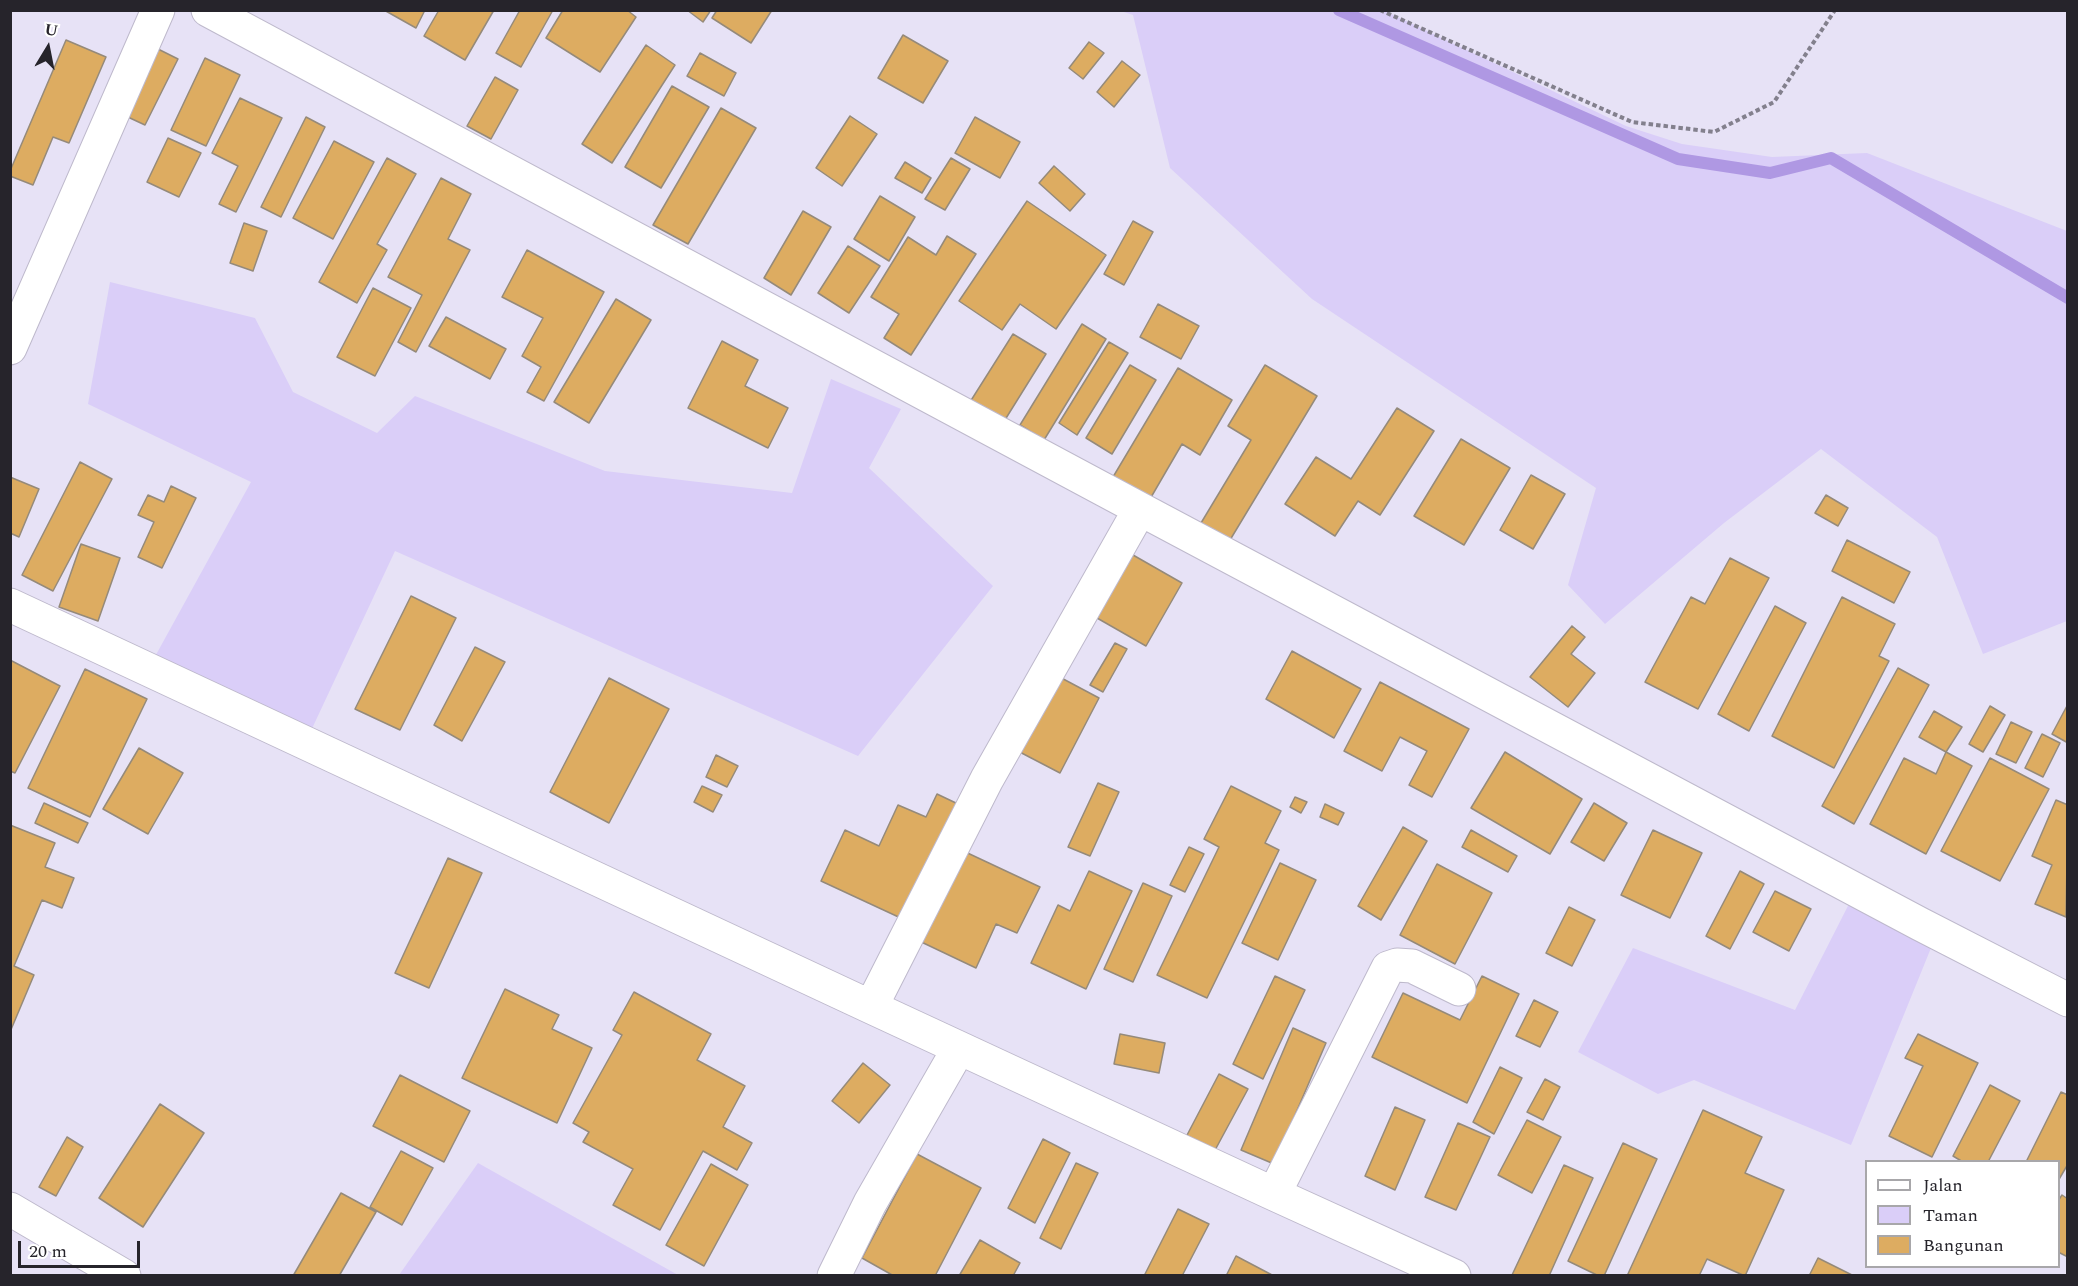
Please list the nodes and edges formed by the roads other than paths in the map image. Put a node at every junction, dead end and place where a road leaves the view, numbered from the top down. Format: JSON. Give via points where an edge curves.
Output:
{"nodes":[{"id":1,"x":158,"y":10,"type":"edge"},
{"id":2,"x":208,"y":10,"type":"edge"},
{"id":3,"x":10,"y":348,"type":"edge"},
{"id":4,"x":1140,"y":509,"type":"junction"},
{"id":5,"x":10,"y":605,"type":"edge"},
{"id":6,"x":1459,"y":989,"type":"dead end"},
{"id":7,"x":2067,"y":1000,"type":"edge"},
{"id":8,"x":871,"y":1007,"type":"junction"},
{"id":9,"x":959,"y":1048,"type":"junction"},
{"id":10,"x":1274,"y":1194,"type":"junction"},
{"id":11,"x":10,"y":1209,"type":"edge"},
{"id":12,"x":124,"y":1275,"type":"edge"},
{"id":13,"x":834,"y":1275,"type":"edge"},
{"id":14,"x":1454,"y":1275,"type":"edge"}],
"edges":[{"from":1,"to":3,"type":"street"},
{"from":2,"to":4,"type":"street"},
{"from":4,"to":7,"type":"street"},
{"from":4,"to":8,"type":"street","via":[[987,779]]},
{"from":5,"to":8,"type":"street"},
{"from":6,"to":10,"type":"street","via":[[1412,966],[1388,968]]},
{"from":8,"to":9,"type":"street"},
{"from":9,"to":10,"type":"street"},
{"from":9,"to":13,"type":"street","via":[[870,1203]]},
{"from":10,"to":14,"type":"street"},
{"from":11,"to":12,"type":"street"}]}
